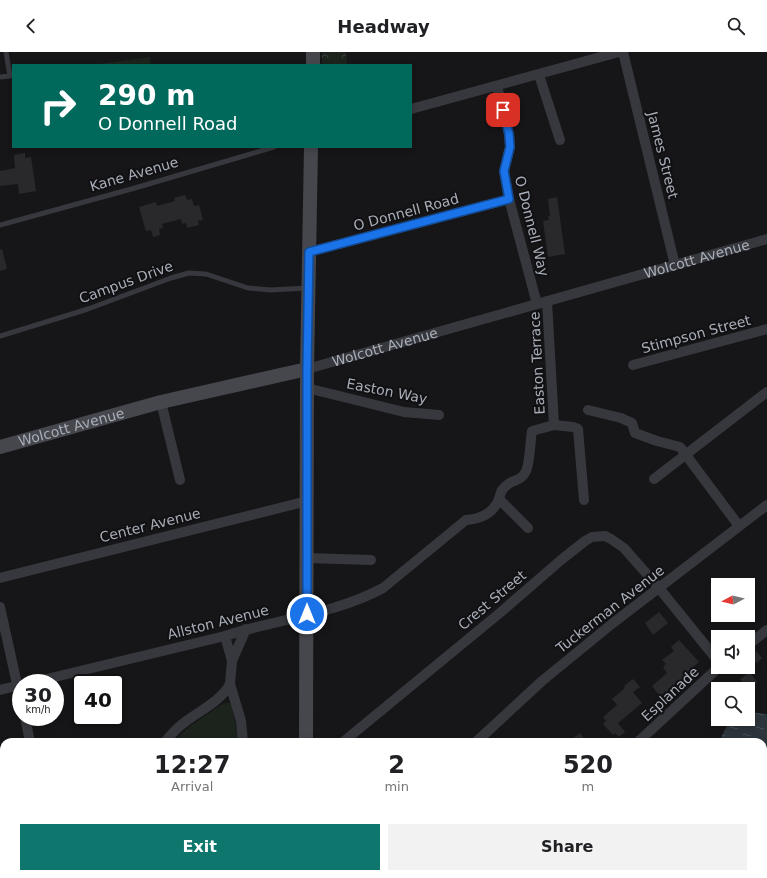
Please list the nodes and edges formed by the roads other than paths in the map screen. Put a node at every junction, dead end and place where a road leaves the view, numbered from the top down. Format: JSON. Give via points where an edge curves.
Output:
{"nodes":[{"id":1,"x":6,"y":52,"type":"edge"},
{"id":2,"x":313,"y":52,"type":"edge"},
{"id":3,"x":619,"y":52,"type":"edge"},
{"id":4,"x":623,"y":52,"type":"edge"},
{"id":5,"x":313,"y":64,"type":"edge"},
{"id":6,"x":539,"y":75,"type":"junction"},
{"id":7,"x":0,"y":77,"type":"edge"},
{"id":8,"x":497,"y":86,"type":"junction"},
{"id":9,"x":412,"y":109,"type":"edge"},
{"id":10,"x":560,"y":140,"type":"dead end"},
{"id":11,"x":271,"y":148,"type":"edge"},
{"id":12,"x":311,"y":148,"type":"edge"},
{"id":13,"x":509,"y":199,"type":"junction"},
{"id":14,"x":0,"y":225,"type":"edge"},
{"id":15,"x":767,"y":238,"type":"edge"},
{"id":16,"x":309,"y":252,"type":"junction"},
{"id":17,"x":675,"y":264,"type":"junction"},
{"id":18,"x":309,"y":288,"type":"junction"},
{"id":19,"x":547,"y":301,"type":"junction"},
{"id":20,"x":537,"y":304,"type":"junction"},
{"id":21,"x":767,"y":329,"type":"edge"},
{"id":22,"x":0,"y":336,"type":"edge"},
{"id":23,"x":633,"y":365,"type":"dead end"},
{"id":24,"x":307,"y":369,"type":"junction"},
{"id":25,"x":307,"y":388,"type":"junction"},
{"id":26,"x":767,"y":392,"type":"edge"},
{"id":27,"x":161,"y":402,"type":"junction"},
{"id":28,"x":588,"y":410,"type":"dead end"},
{"id":29,"x":439,"y":415,"type":"dead end"},
{"id":30,"x":554,"y":425,"type":"junction"},
{"id":31,"x":0,"y":447,"type":"edge"},
{"id":32,"x":685,"y":455,"type":"junction"},
{"id":33,"x":654,"y":479,"type":"dead end"},
{"id":34,"x":180,"y":480,"type":"dead end"},
{"id":35,"x":499,"y":499,"type":"junction"},
{"id":36,"x":584,"y":500,"type":"dead end"},
{"id":37,"x":307,"y":501,"type":"junction"},
{"id":38,"x":767,"y":505,"type":"edge"},
{"id":39,"x":739,"y":526,"type":"junction"},
{"id":40,"x":528,"y":528,"type":"dead end"},
{"id":41,"x":307,"y":558,"type":"junction"},
{"id":42,"x":371,"y":560,"type":"dead end"},
{"id":43,"x":0,"y":578,"type":"edge"},
{"id":44,"x":659,"y":588,"type":"junction"},
{"id":45,"x":0,"y":607,"type":"edge"},
{"id":46,"x":307,"y":614,"type":"junction"},
{"id":47,"x":246,"y":629,"type":"junction"},
{"id":48,"x":767,"y":630,"type":"edge"},
{"id":49,"x":225,"y":636,"type":"junction"},
{"id":50,"x":755,"y":639,"type":"edge"},
{"id":51,"x":711,"y":652,"type":"edge"},
{"id":52,"x":232,"y":661,"type":"junction"},
{"id":53,"x":16,"y":674,"type":"edge"},
{"id":54,"x":712,"y":674,"type":"edge"},
{"id":55,"x":64,"y":675,"type":"edge"},
{"id":56,"x":230,"y":684,"type":"junction"},
{"id":57,"x":12,"y":687,"type":"edge"},
{"id":58,"x":0,"y":690,"type":"edge"},
{"id":59,"x":26,"y":726,"type":"edge"},
{"id":60,"x":29,"y":738,"type":"edge"},
{"id":61,"x":169,"y":738,"type":"edge"},
{"id":62,"x":242,"y":738,"type":"edge"},
{"id":63,"x":306,"y":738,"type":"edge"},
{"id":64,"x":349,"y":738,"type":"edge"},
{"id":65,"x":480,"y":738,"type":"edge"},
{"id":66,"x":642,"y":738,"type":"edge"}],
"edges":[{"from":1,"to":7,"type":"lane","via":[[10,76]]},
{"from":2,"to":5,"type":"street"},
{"from":3,"to":6,"type":"street"},
{"from":4,"to":17,"type":"street","name":"James Street"},
{"from":6,"to":8,"type":"street"},
{"from":6,"to":10,"type":"street"},
{"from":8,"to":9,"type":"street"},
{"from":8,"to":13,"type":"street","name":"O Donnell Way","via":[[509,134],[510,147],[504,171]]},
{"from":11,"to":14,"type":"lane","name":"Kane Avenue"},
{"from":12,"to":16,"type":"street"},
{"from":13,"to":16,"type":"street","name":"O Donnell Road"},
{"from":13,"to":20,"type":"street","name":"O Donnell Way"},
{"from":15,"to":17,"type":"street","name":"Wolcott Avenue"},
{"from":16,"to":18,"type":"street"},
{"from":17,"to":19,"type":"street","name":"Wolcott Avenue"},
{"from":18,"to":22,"type":"lane","name":"Campus Drive","via":[[248,288],[206,274],[189,273],[88,309]]},
{"from":18,"to":24,"type":"street"},
{"from":19,"to":20,"type":"street","name":"Wolcott Avenue"},
{"from":19,"to":30,"type":"street","name":"Easton Terrace"},
{"from":20,"to":24,"type":"street","name":"Wolcott Avenue"},
{"from":21,"to":23,"type":"street","name":"Stimpson Street"},
{"from":24,"to":25,"type":"street"},
{"from":24,"to":27,"type":"street","name":"Wolcott Avenue"},
{"from":25,"to":29,"type":"street","name":"Easton Way","via":[[404,412]]},
{"from":25,"to":37,"type":"street"},
{"from":26,"to":32,"type":"street"},
{"from":27,"to":31,"type":"street","name":"Wolcott Avenue"},
{"from":27,"to":34,"type":"street"},
{"from":28,"to":32,"type":"street","via":[[632,423],[636,433],[680,447]]},
{"from":30,"to":35,"type":"street","name":"Allston Avenue","via":[[532,432],[527,470],[517,481],[508,483],[500,492]]},
{"from":30,"to":36,"type":"street","name":"Easton Terrace","via":[[578,429]]},
{"from":32,"to":33,"type":"street"},
{"from":32,"to":39,"type":"street"},
{"from":35,"to":40,"type":"street"},
{"from":35,"to":46,"type":"street","name":"Allston Avenue","via":[[489,513],[476,520],[466,520],[383,588],[353,602]]},
{"from":37,"to":41,"type":"street"},
{"from":37,"to":43,"type":"street","name":"Center Avenue"},
{"from":38,"to":39,"type":"street","name":"Tuckerman Avenue"},
{"from":39,"to":44,"type":"street","name":"Tuckerman Avenue"},
{"from":41,"to":42,"type":"street"},
{"from":41,"to":46,"type":"street"},
{"from":44,"to":51,"type":"street"},
{"from":44,"to":64,"type":"street","name":"Crest Street","via":[[624,548],[604,536],[592,537],[561,560]]},
{"from":44,"to":65,"type":"street","name":"Tuckerman Avenue","via":[[542,680]]},
{"from":45,"to":53,"type":"street"},
{"from":46,"to":47,"type":"street","name":"Allston Avenue"},
{"from":46,"to":63,"type":"street"},
{"from":47,"to":49,"type":"street","name":"Allston Avenue"},
{"from":47,"to":52,"type":"street"},
{"from":48,"to":50,"type":"street"},
{"from":49,"to":52,"type":"street"},
{"from":49,"to":55,"type":"street","name":"Allston Avenue"},
{"from":52,"to":56,"type":"street"},
{"from":54,"to":66,"type":"street","name":"Esplanade"},
{"from":56,"to":61,"type":"street","via":[[219,698],[180,726]]},
{"from":56,"to":62,"type":"street"},
{"from":57,"to":58,"type":"street"},
{"from":59,"to":60,"type":"street"}]}
